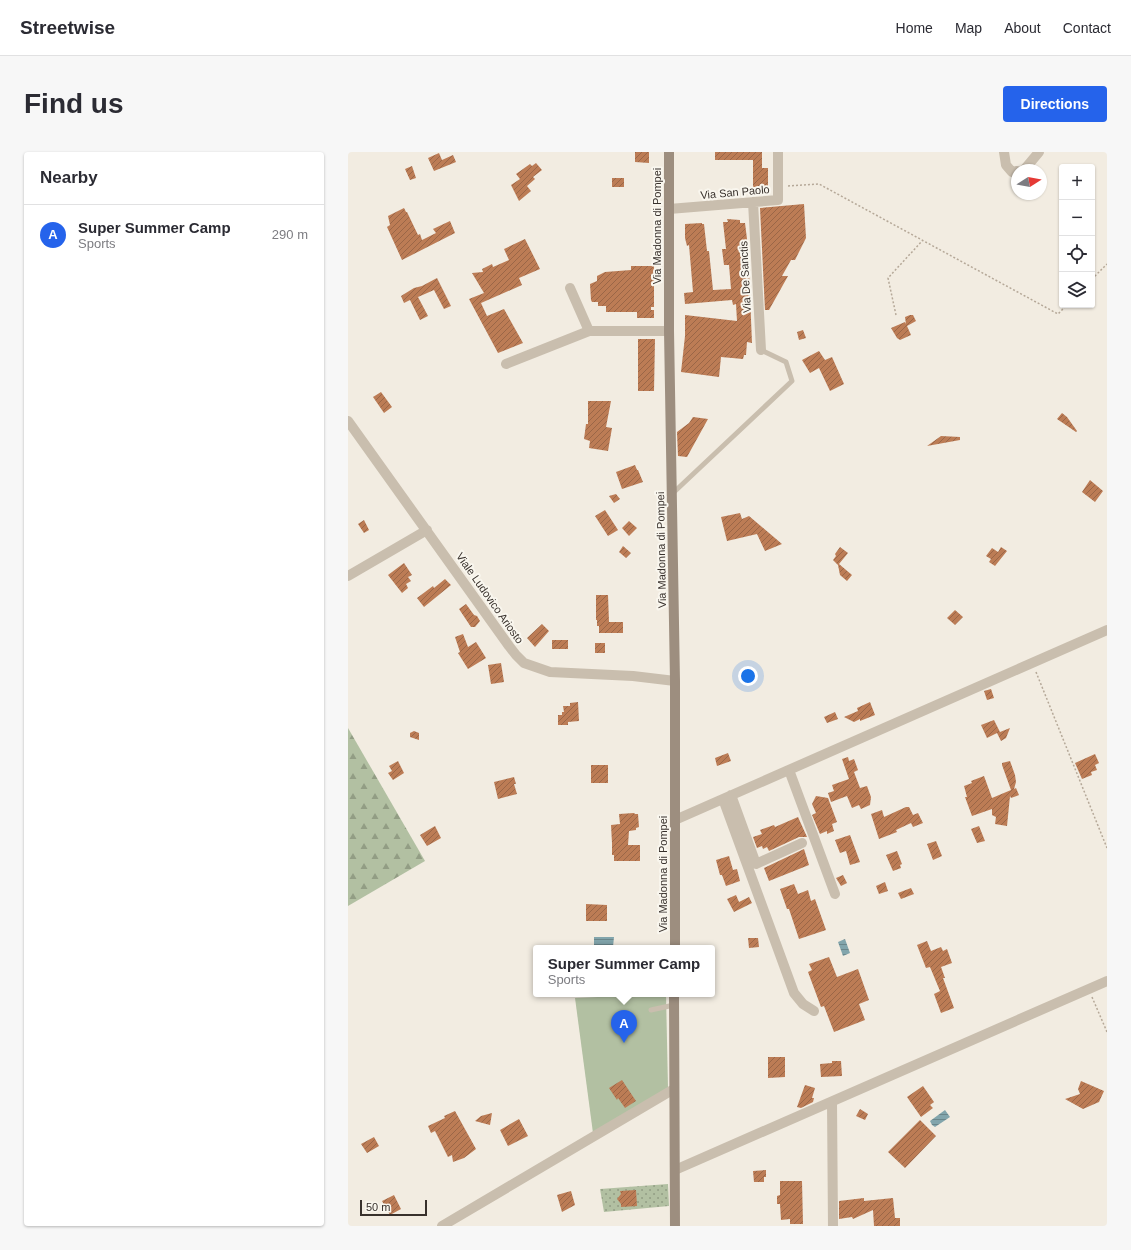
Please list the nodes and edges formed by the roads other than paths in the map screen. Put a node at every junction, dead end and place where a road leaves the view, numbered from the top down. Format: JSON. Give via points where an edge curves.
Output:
{"nodes":[{"id":1,"x":669,"y":152,"type":"edge"},
{"id":2,"x":778,"y":152,"type":"edge"},
{"id":3,"x":1004,"y":152,"type":"edge"},
{"id":4,"x":1039,"y":152,"type":"edge"},
{"id":5,"x":1029,"y":164,"type":"edge"},
{"id":6,"x":1011,"y":171,"type":"edge"},
{"id":7,"x":753,"y":202,"type":"junction"},
{"id":8,"x":669,"y":209,"type":"junction"},
{"id":9,"x":570,"y":288,"type":"dead end"},
{"id":10,"x":669,"y":330,"type":"junction"},
{"id":11,"x":589,"y":331,"type":"junction"},
{"id":12,"x":761,"y":350,"type":"joint"},
{"id":13,"x":506,"y":364,"type":"dead end"},
{"id":14,"x":348,"y":421,"type":"edge"},
{"id":15,"x":672,"y":494,"type":"junction"},
{"id":16,"x":427,"y":530,"type":"junction"},
{"id":17,"x":348,"y":576,"type":"edge"},
{"id":18,"x":1107,"y":630,"type":"edge"},
{"id":19,"x":675,"y":680,"type":"junction"},
{"id":20,"x":789,"y":770,"type":"junction"},
{"id":21,"x":727,"y":797,"type":"junction"},
{"id":22,"x":675,"y":820,"type":"junction"},
{"id":23,"x":802,"y":843,"type":"dead end"},
{"id":24,"x":835,"y":894,"type":"dead end"},
{"id":25,"x":675,"y":945,"type":"edge"},
{"id":26,"x":1107,"y":981,"type":"edge"},
{"id":27,"x":674,"y":997,"type":"edge"},
{"id":28,"x":674,"y":1005,"type":"junction"},
{"id":29,"x":651,"y":1010,"type":"dead end"},
{"id":30,"x":814,"y":1011,"type":"dead end"},
{"id":31,"x":674,"y":1088,"type":"junction"},
{"id":32,"x":832,"y":1102,"type":"junction"},
{"id":33,"x":675,"y":1170,"type":"junction"},
{"id":34,"x":442,"y":1226,"type":"edge"},
{"id":35,"x":675,"y":1226,"type":"edge"},
{"id":36,"x":833,"y":1226,"type":"edge"}],
"edges":[{"from":1,"to":8,"type":"street","name":"Via Madonna di Pompei"},
{"from":2,"to":7,"type":"street","name":"Via San Paolo","via":[[778,200]]},
{"from":3,"to":6,"type":"street","via":[[1006,165]]},
{"from":4,"to":5,"type":"street"},
{"from":7,"to":8,"type":"street","name":"Via San Paolo"},
{"from":7,"to":12,"type":"street","name":"Via De Sanctis"},
{"from":8,"to":10,"type":"street","name":"Via Madonna di Pompei"},
{"from":9,"to":11,"type":"street"},
{"from":10,"to":11,"type":"street"},
{"from":10,"to":15,"type":"street","name":"Via Madonna di Pompei"},
{"from":11,"to":13,"type":"street"},
{"from":12,"to":15,"type":"lane","via":[[786,362],[792,381]]},
{"from":14,"to":16,"type":"street","name":"Viale Ludovico Ariosto"},
{"from":15,"to":19,"type":"street","name":"Via Madonna di Pompei"},
{"from":16,"to":17,"type":"street"},
{"from":16,"to":19,"type":"street","name":"Viale Ludovico Ariosto","via":[[516,656],[524,663],[550,672]]},
{"from":18,"to":20,"type":"street"},
{"from":19,"to":22,"type":"street","name":"Via Madonna di Pompei"},
{"from":20,"to":21,"type":"street"},
{"from":20,"to":24,"type":"street"},
{"from":21,"to":22,"type":"street"},
{"from":21,"to":23,"type":"street","via":[[756,864]]},
{"from":21,"to":30,"type":"street","via":[[794,994]]},
{"from":22,"to":25,"type":"street","name":"Via Madonna di Pompei"},
{"from":26,"to":32,"type":"street"},
{"from":27,"to":28,"type":"street"},
{"from":28,"to":29,"type":"lane"},
{"from":28,"to":31,"type":"street"},
{"from":31,"to":33,"type":"street"},
{"from":31,"to":34,"type":"street"},
{"from":32,"to":33,"type":"street"},
{"from":32,"to":36,"type":"street"},
{"from":33,"to":35,"type":"street"}]}
